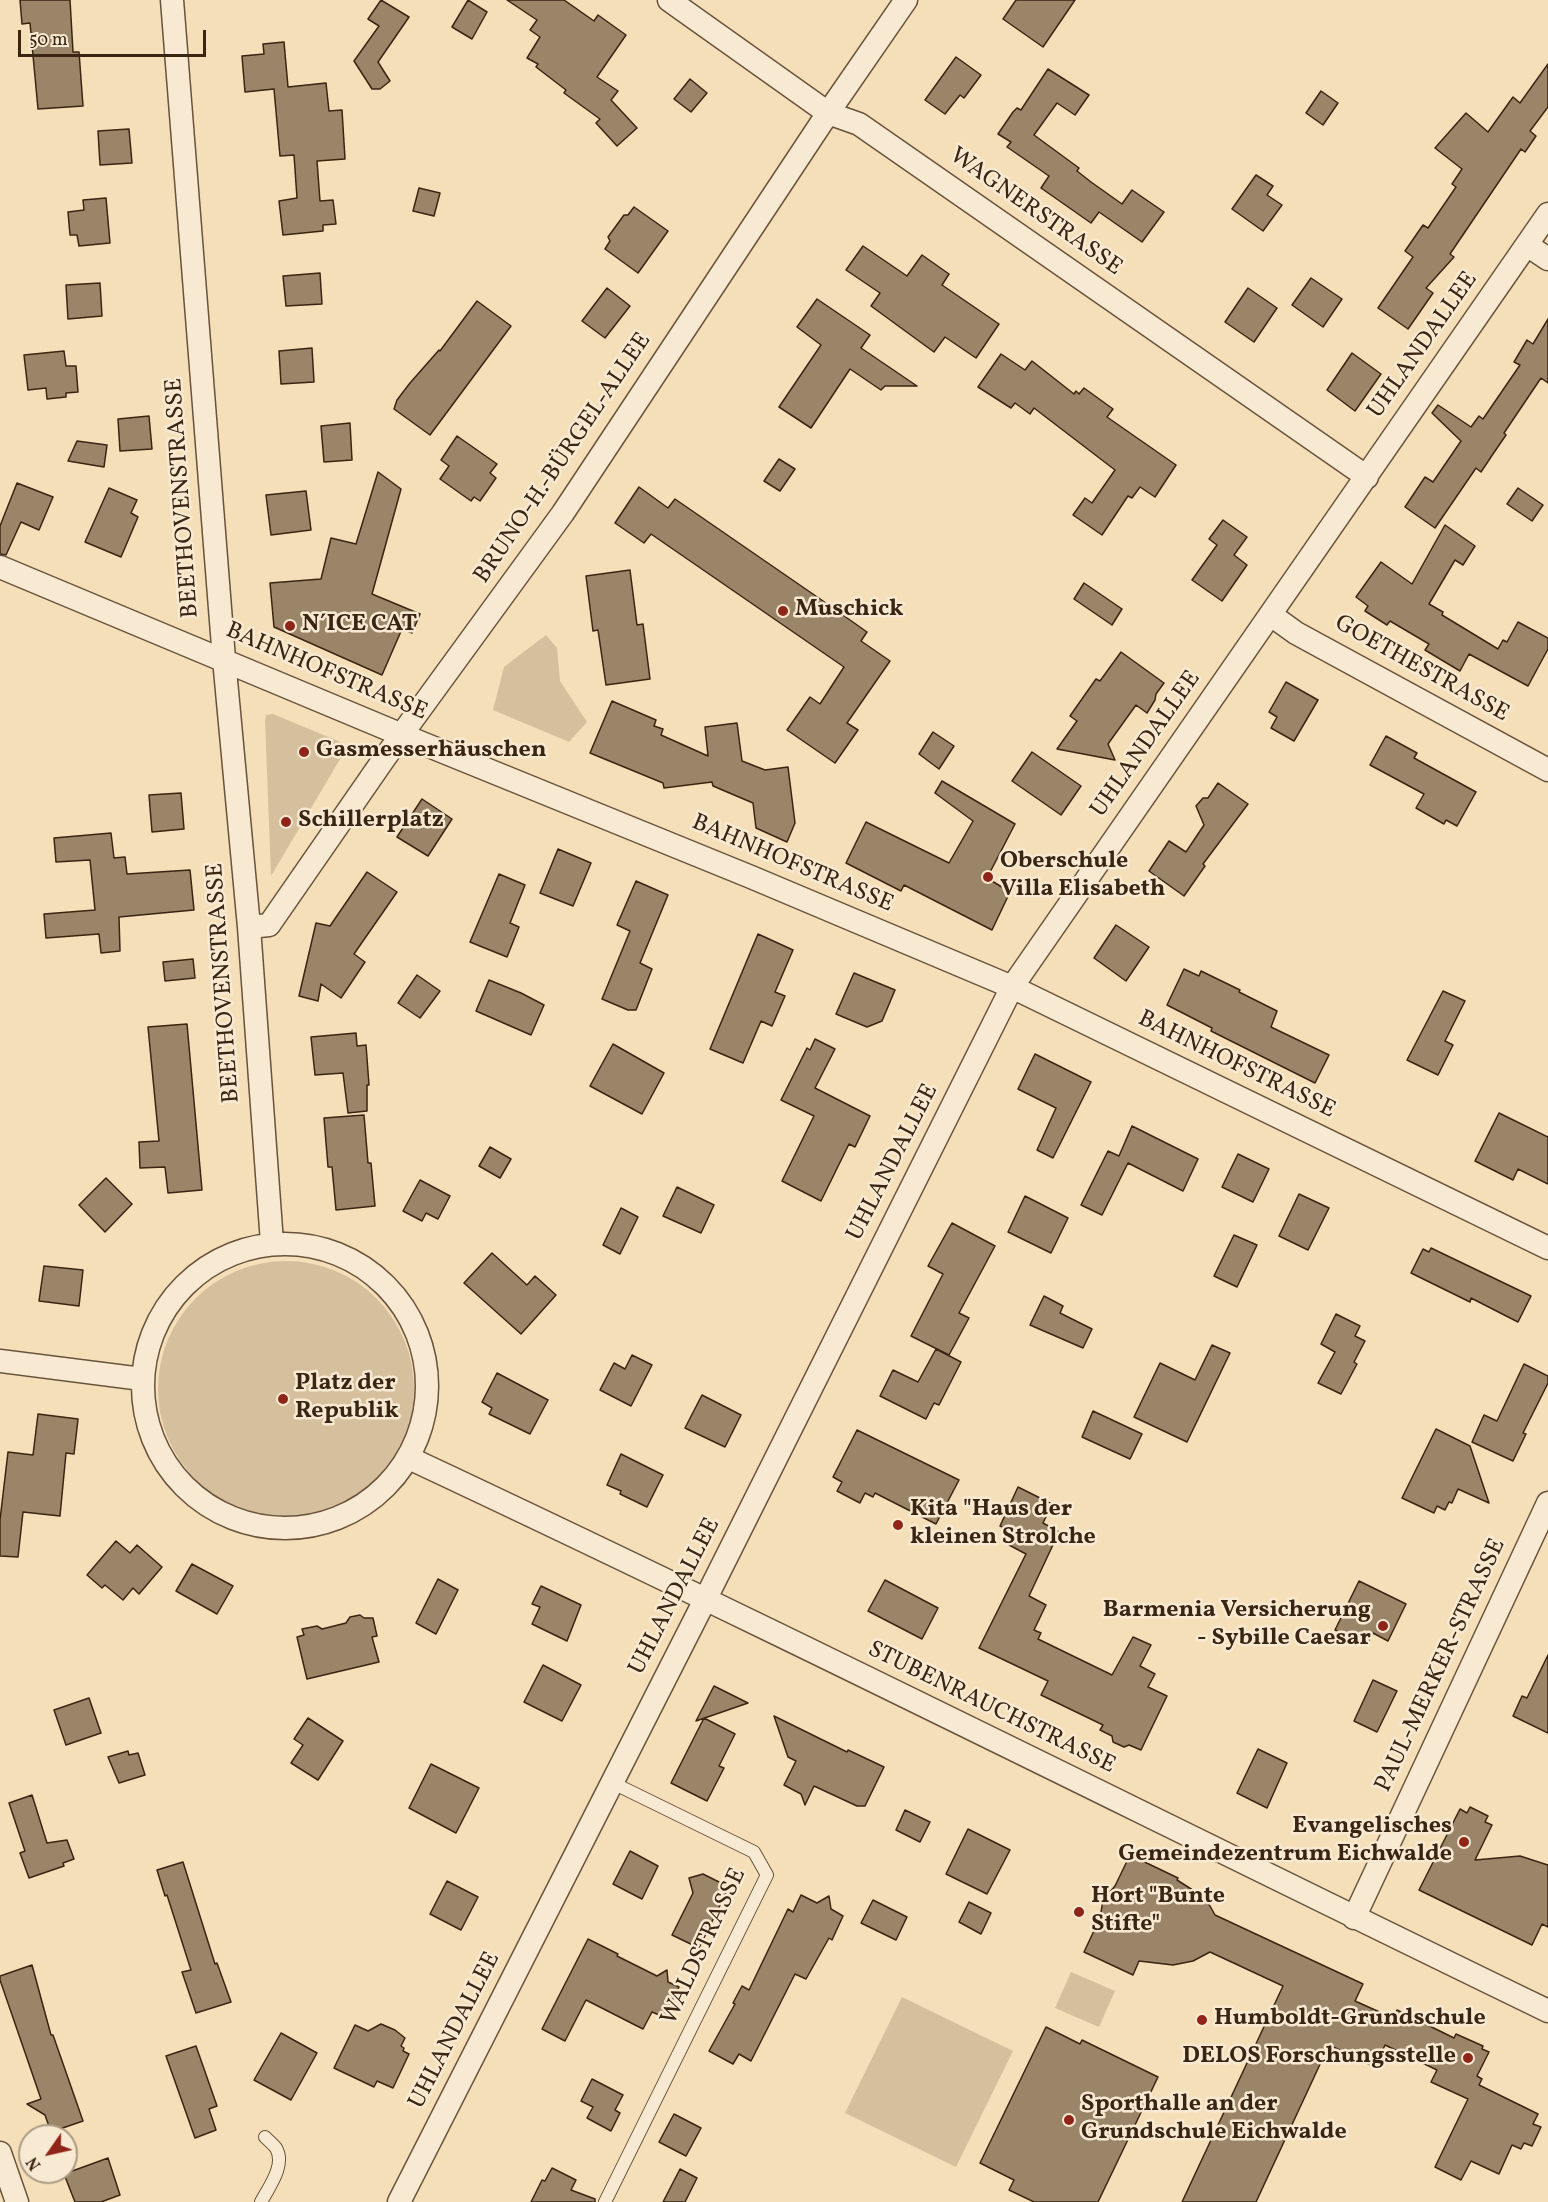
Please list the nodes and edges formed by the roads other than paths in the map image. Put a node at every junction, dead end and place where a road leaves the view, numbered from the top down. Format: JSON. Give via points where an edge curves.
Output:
{"nodes":[{"id":1,"x":172,"y":0,"type":"edge"},
{"id":2,"x":669,"y":0,"type":"edge"},
{"id":3,"x":906,"y":0,"type":"edge"},
{"id":4,"x":828,"y":113,"type":"junction"},
{"id":5,"x":1548,"y":214,"type":"edge"},
{"id":6,"x":1527,"y":245,"type":"junction"},
{"id":7,"x":1548,"y":259,"type":"edge"},
{"id":8,"x":1366,"y":477,"type":"junction"},
{"id":9,"x":0,"y":567,"type":"edge"},
{"id":10,"x":1271,"y":615,"type":"junction"},
{"id":11,"x":224,"y":659,"type":"junction"},
{"id":12,"x":402,"y":735,"type":"junction"},
{"id":13,"x":1548,"y":770,"type":"edge"},
{"id":14,"x":249,"y":927,"type":"junction"},
{"id":15,"x":1012,"y":987,"type":"junction"},
{"id":16,"x":272,"y":1244,"type":"junction"},
{"id":17,"x":1548,"y":1248,"type":"edge"},
{"id":18,"x":0,"y":1361,"type":"edge"},
{"id":19,"x":142,"y":1379,"type":"junction"},
{"id":20,"x":409,"y":1458,"type":"junction"},
{"id":21,"x":1548,"y":1503,"type":"edge"},
{"id":22,"x":706,"y":1598,"type":"junction"},
{"id":23,"x":613,"y":1783,"type":"junction"},
{"id":24,"x":1354,"y":1918,"type":"junction"},
{"id":25,"x":1548,"y":2011,"type":"edge"},
{"id":26,"x":265,"y":2137,"type":"dead end"},
{"id":27,"x":0,"y":2153,"type":"edge"},
{"id":28,"x":17,"y":2202,"type":"edge"},
{"id":29,"x":261,"y":2202,"type":"edge"},
{"id":30,"x":399,"y":2202,"type":"edge"},
{"id":31,"x":604,"y":2202,"type":"edge"}],
"edges":[{"from":1,"to":11,"type":"street","name":"BEETHOVENSTRASSE"},
{"from":2,"to":4,"type":"street","name":"WAGNERSTRASSE"},
{"from":3,"to":4,"type":"street","name":"BRUNO-H.-BÜRGEL-ALLEE"},
{"from":4,"to":8,"type":"street","name":"WAGNERSTRASSE","via":[[859,124]]},
{"from":4,"to":12,"type":"street","name":"BRUNO-H.-BÜRGEL-ALLEE","via":[[563,513]]},
{"from":5,"to":6,"type":"street","name":"UHLANDALLEE"},
{"from":6,"to":7,"type":"street"},
{"from":6,"to":8,"type":"street","name":"UHLANDALLEE"},
{"from":8,"to":10,"type":"street","name":"UHLANDALLEE"},
{"from":9,"to":11,"type":"street","name":"BAHNHOFSTRASSE"},
{"from":10,"to":13,"type":"street","name":"GOETHESTRASSE","via":[[1296,633]]},
{"from":10,"to":15,"type":"street","name":"UHLANDALLEE"},
{"from":11,"to":12,"type":"street","name":"BAHNHOFSTRASSE"},
{"from":11,"to":14,"type":"street","name":"BEETHOVENSTRASSE"},
{"from":12,"to":14,"type":"street","name":"BRUNO-H.-BÜRGEL-ALLEE","via":[[269,925]]},
{"from":12,"to":15,"type":"street","name":"BAHNHOFSTRASSE"},
{"from":14,"to":16,"type":"street","name":"BEETHOVENSTRASSE"},
{"from":15,"to":17,"type":"street","name":"BAHNHOFSTRASSE"},
{"from":15,"to":22,"type":"street","name":"UHLANDALLEE"},
{"from":16,"to":19,"type":"street","via":[[242,1250],[213,1262],[189,1280],[159,1319],[146,1352]]},
{"from":16,"to":20,"type":"street","via":[[307,1245],[340,1254],[371,1272],[408,1314],[424,1353],[428,1392],[421,1432]]},
{"from":18,"to":19,"type":"street"},
{"from":19,"to":20,"type":"street","via":[[146,1418],[160,1456],[190,1493],[232,1519],[281,1529],[312,1527],[341,1518],[368,1503]]},
{"from":20,"to":22,"type":"street","name":"STUBENRAUCHSTRASSE"},
{"from":21,"to":24,"type":"street","name":"PAUL-MERKER-STRASSE"},
{"from":22,"to":23,"type":"street","name":"UHLANDALLEE"},
{"from":22,"to":24,"type":"street","name":"STUBENRAUCHSTRASSE"},
{"from":23,"to":30,"type":"street","name":"UHLANDALLEE"},
{"from":23,"to":31,"type":"lane","name":"WALDSTRASSE","via":[[754,1852],[767,1875]]},
{"from":24,"to":25,"type":"street","name":"STUBENRAUCHSTRASSE"},
{"from":26,"to":29,"type":"lane","via":[[276,2148],[279,2160]]},
{"from":27,"to":28,"type":"street"}]}
